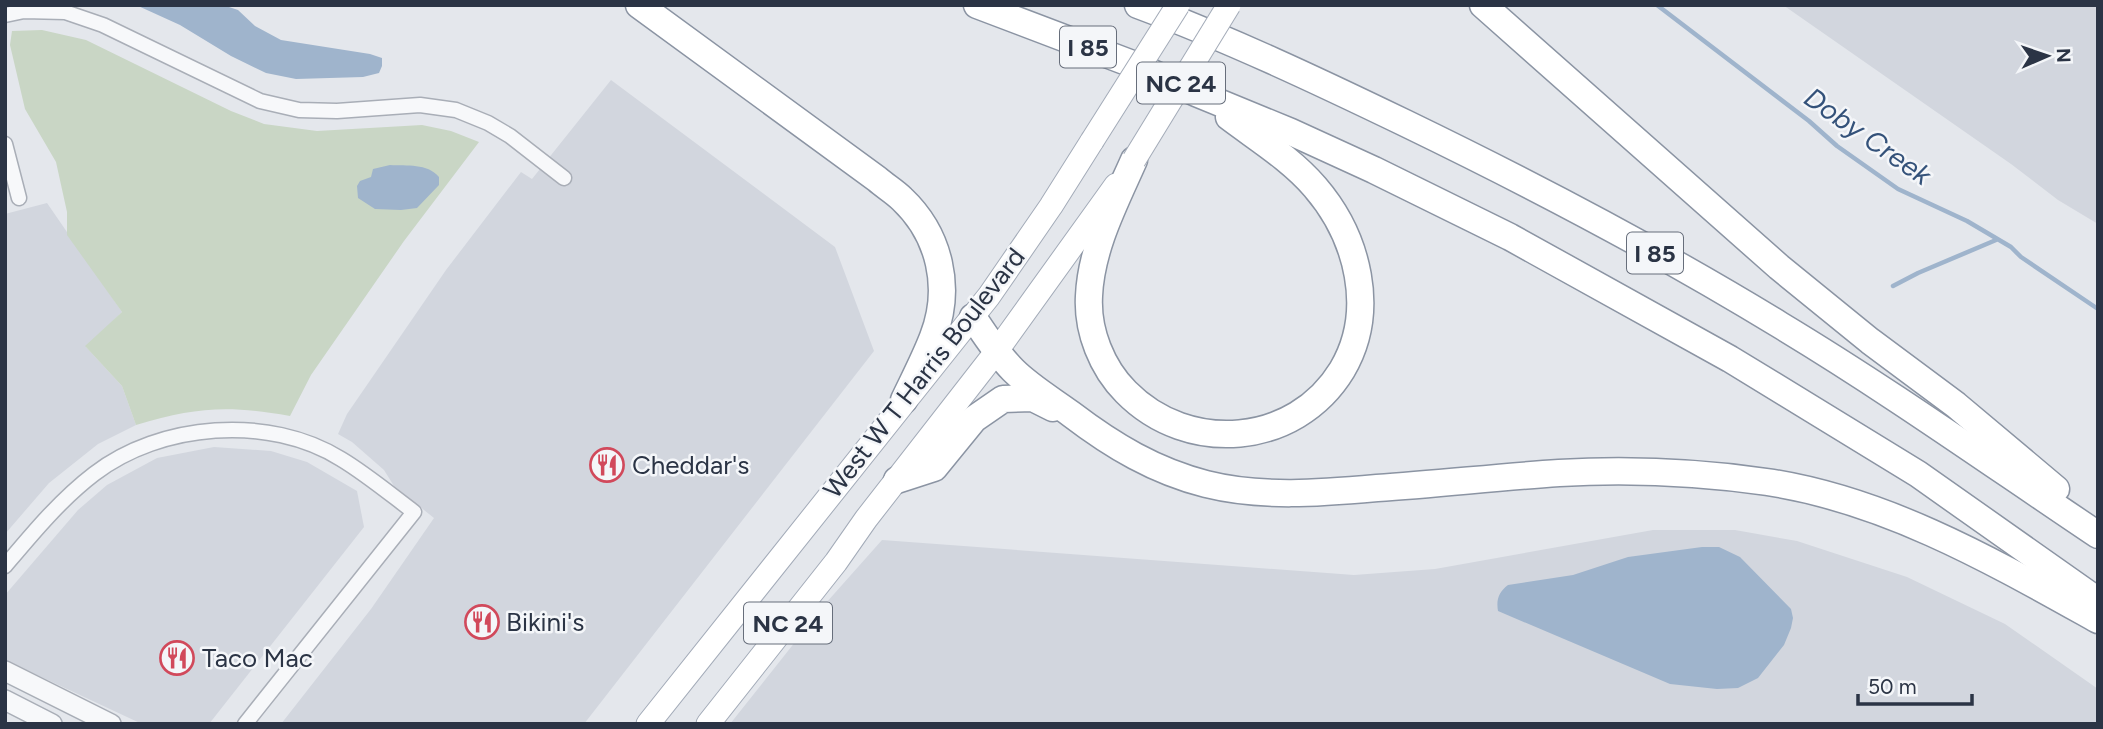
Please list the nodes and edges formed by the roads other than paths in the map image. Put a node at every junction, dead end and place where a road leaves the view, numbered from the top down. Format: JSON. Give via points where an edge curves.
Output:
{"nodes":[{"id":1,"x":639,"y":5,"type":"edge"},
{"id":2,"x":977,"y":5,"type":"edge"},
{"id":3,"x":1138,"y":5,"type":"edge"},
{"id":4,"x":1158,"y":5,"type":"edge"},
{"id":5,"x":1229,"y":5,"type":"edge"},
{"id":6,"x":1483,"y":5,"type":"edge"},
{"id":7,"x":1181,"y":14,"type":"edge"},
{"id":8,"x":5,"y":15,"type":"edge"},
{"id":9,"x":1196,"y":93,"type":"junction"},
{"id":10,"x":5,"y":144,"type":"edge"},
{"id":11,"x":1134,"y":160,"type":"junction"},
{"id":12,"x":564,"y":178,"type":"dead end"},
{"id":13,"x":19,"y":198,"type":"dead end"},
{"id":14,"x":972,"y":317,"type":"junction"},
{"id":15,"x":996,"y":352,"type":"junction"},
{"id":16,"x":904,"y":400,"type":"junction"},
{"id":17,"x":1077,"y":419,"type":"junction"},
{"id":18,"x":897,"y":480,"type":"junction"},
{"id":19,"x":2098,"y":524,"type":"edge"},
{"id":20,"x":2098,"y":535,"type":"edge"},
{"id":21,"x":5,"y":566,"type":"edge"},
{"id":22,"x":2098,"y":601,"type":"edge"},
{"id":23,"x":2098,"y":620,"type":"edge"},
{"id":24,"x":5,"y":671,"type":"edge"},
{"id":25,"x":5,"y":700,"type":"edge"},
{"id":26,"x":51,"y":724,"type":"edge"},
{"id":27,"x":111,"y":724,"type":"edge"},
{"id":28,"x":245,"y":724,"type":"edge"},
{"id":29,"x":648,"y":724,"type":"edge"},
{"id":30,"x":708,"y":724,"type":"edge"}],
"edges":[{"from":1,"to":16,"type":"highway","via":[[902,198],[920,219],[938,255],[942,295],[933,337]]},
{"from":2,"to":9,"type":"highway","number":"I 85"},
{"from":3,"to":7,"type":"highway","number":"I 85"},
{"from":4,"to":7,"type":"highway"},
{"from":5,"to":11,"type":"main road","name":"West W T Harris Boulevard","number":"NC 24","bridge":true},
{"from":6,"to":19,"type":"highway","via":[[1779,267],[1956,405]]},
{"from":7,"to":14,"type":"main road","name":"West W T Harris Boulevard","number":"NC 24","bridge":true},
{"from":7,"to":20,"type":"highway","number":"I 85","via":[[1477,158],[1625,236],[1792,332]]},
{"from":8,"to":12,"type":"street","via":[[65,12],[103,25],[260,100],[299,110],[420,105],[456,110],[510,136]]},
{"from":9,"to":11,"type":"highway","via":[[1291,164],[1315,188],[1334,214],[1354,257],[1361,301],[1352,347],[1329,386],[1297,414],[1244,433],[1189,430],[1149,412],[1106,367],[1090,321],[1088,298],[1108,221]]},
{"from":9,"to":22,"type":"highway","number":"I 85","via":[[1292,132],[1510,237],[1707,345],[1918,474]]},
{"from":10,"to":13,"type":"street"},
{"from":11,"to":15,"type":"main road","name":"West W T Harris Boulevard","number":"NC 24"},
{"from":14,"to":15,"type":"highway"},
{"from":14,"to":16,"type":"main road","name":"West W T Harris Boulevard","number":"NC 24"},
{"from":15,"to":17,"type":"highway"},
{"from":15,"to":18,"type":"main road","name":"West W T Harris Boulevard","number":"NC 24"},
{"from":16,"to":29,"type":"main road","name":"West W T Harris Boulevard","number":"NC 24"},
{"from":17,"to":18,"type":"highway","via":[[1033,398],[1003,399],[974,419],[934,468]]},
{"from":17,"to":23,"type":"highway","via":[[1142,461],[1208,484],[1247,490],[1332,492],[1615,471],[1769,482],[1865,507],[1922,529]]},
{"from":18,"to":30,"type":"main road","name":"West W T Harris Boulevard","number":"NC 24"},
{"from":21,"to":28,"type":"street","via":[[94,474],[139,448],[173,437],[240,429],[277,434],[340,458],[414,512]]},
{"from":24,"to":27,"type":"street"},
{"from":25,"to":26,"type":"street"}]}
